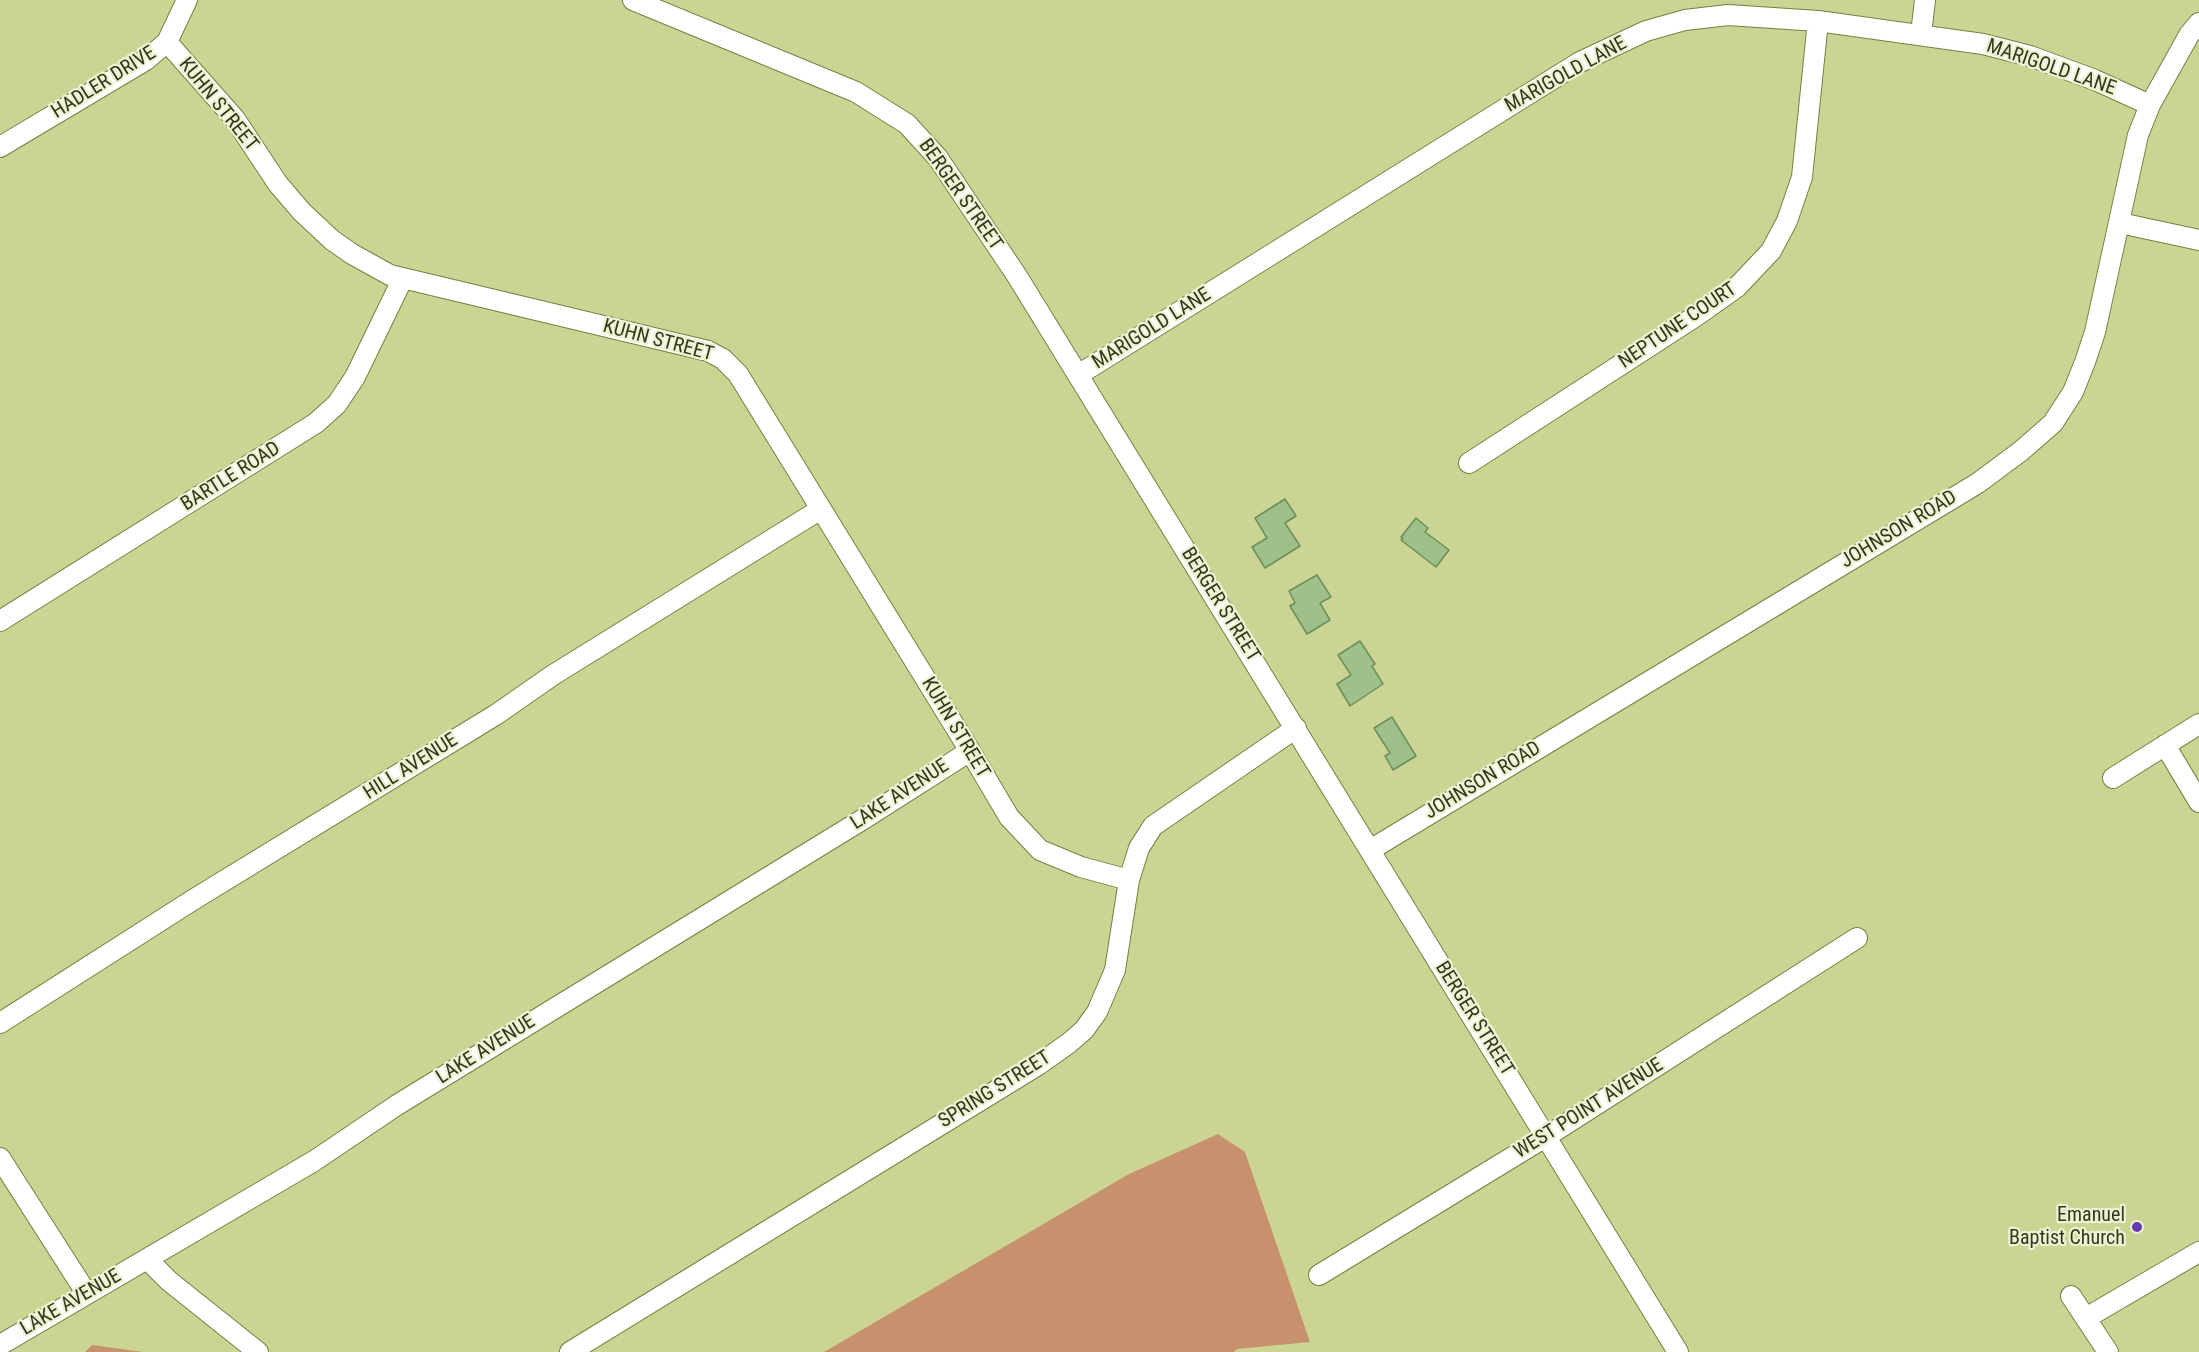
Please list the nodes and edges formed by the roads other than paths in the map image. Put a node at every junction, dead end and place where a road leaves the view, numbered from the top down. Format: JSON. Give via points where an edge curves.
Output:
{"nodes":[{"id":1,"x":187,"y":0,"type":"edge"},
{"id":2,"x":633,"y":0,"type":"edge"},
{"id":3,"x":1925,"y":0,"type":"edge"},
{"id":4,"x":1818,"y":21,"type":"junction"},
{"id":5,"x":2199,"y":23,"type":"edge"},
{"id":6,"x":1920,"y":34,"type":"junction"},
{"id":7,"x":167,"y":42,"type":"junction"},
{"id":8,"x":2150,"y":105,"type":"junction"},
{"id":9,"x":0,"y":147,"type":"edge"},
{"id":10,"x":2120,"y":223,"type":"junction"},
{"id":11,"x":2199,"y":240,"type":"edge"},
{"id":12,"x":403,"y":278,"type":"junction"},
{"id":13,"x":1078,"y":375,"type":"junction"},
{"id":14,"x":1469,"y":463,"type":"dead end"},
{"id":15,"x":820,"y":509,"type":"junction"},
{"id":16,"x":0,"y":621,"type":"edge"},
{"id":17,"x":2199,"y":724,"type":"edge"},
{"id":18,"x":1296,"y":728,"type":"junction"},
{"id":19,"x":2165,"y":745,"type":"junction"},
{"id":20,"x":970,"y":751,"type":"junction"},
{"id":21,"x":2113,"y":778,"type":"dead end"},
{"id":22,"x":2199,"y":802,"type":"edge"},
{"id":23,"x":1370,"y":850,"type":"junction"},
{"id":24,"x":1129,"y":880,"type":"junction"},
{"id":25,"x":1857,"y":938,"type":"dead end"},
{"id":26,"x":0,"y":1023,"type":"edge"},
{"id":27,"x":1547,"y":1136,"type":"junction"},
{"id":28,"x":0,"y":1158,"type":"edge"},
{"id":29,"x":2199,"y":1252,"type":"edge"},
{"id":30,"x":147,"y":1259,"type":"junction"},
{"id":31,"x":1318,"y":1275,"type":"dead end"},
{"id":32,"x":87,"y":1294,"type":"junction"},
{"id":33,"x":2071,"y":1296,"type":"dead end"},
{"id":34,"x":2086,"y":1318,"type":"junction"},
{"id":35,"x":0,"y":1345,"type":"edge"},
{"id":36,"x":258,"y":1352,"type":"edge"},
{"id":37,"x":570,"y":1352,"type":"edge"},
{"id":38,"x":1678,"y":1352,"type":"edge"},
{"id":39,"x":2108,"y":1352,"type":"edge"}],
"edges":[{"from":1,"to":7,"type":"street","name":"HADLER DRIVE"},
{"from":2,"to":13,"type":"street","name":"BERGER STREET","via":[[856,92],[907,123],[938,158]]},
{"from":3,"to":6,"type":"street"},
{"from":4,"to":6,"type":"street","name":"MARIGOLD LANE"},
{"from":4,"to":13,"type":"street","name":"MARIGOLD LANE","via":[[1728,15],[1685,20],[1646,31],[1590,58]]},
{"from":4,"to":14,"type":"street","name":"NEPTUNE COURT","via":[[1802,177],[1787,221],[1771,251],[1737,287],[1713,304]]},
{"from":5,"to":8,"type":"street","name":"JOHNSON ROAD"},
{"from":6,"to":8,"type":"street","name":"MARIGOLD LANE","via":[[2030,56]]},
{"from":7,"to":9,"type":"street","name":"HADLER DRIVE","via":[[146,60]]},
{"from":7,"to":12,"type":"street","name":"KUHN STREET","via":[[235,119],[278,184],[302,212],[352,254]]},
{"from":8,"to":10,"type":"street","name":"JOHNSON ROAD","via":[[2138,135]]},
{"from":10,"to":11,"type":"street"},
{"from":10,"to":23,"type":"street","name":"JOHNSON ROAD","via":[[2095,332],[2073,392],[2053,423],[2021,451],[1978,483]]},
{"from":12,"to":15,"type":"street","name":"KUHN STREET","via":[[708,351],[723,359],[738,374]]},
{"from":12,"to":16,"type":"street","name":"BARTLE ROAD","via":[[355,377],[337,404],[316,423]]},
{"from":13,"to":18,"type":"street","name":"BERGER STREET"},
{"from":15,"to":20,"type":"street","name":"KUHN STREET"},
{"from":15,"to":26,"type":"street","name":"HILL AVENUE"},
{"from":17,"to":19,"type":"street"},
{"from":18,"to":23,"type":"street","name":"BERGER STREET"},
{"from":18,"to":24,"type":"street","name":"SPRING STREET","via":[[1153,826],[1139,848]]},
{"from":19,"to":21,"type":"street"},
{"from":19,"to":22,"type":"street"},
{"from":20,"to":24,"type":"street","name":"KUHN STREET","via":[[1009,817],[1040,850],[1081,867]]},
{"from":20,"to":30,"type":"street","name":"LAKE AVENUE","via":[[397,1105],[314,1161]]},
{"from":23,"to":27,"type":"street","name":"BERGER STREET"},
{"from":24,"to":37,"type":"street","name":"SPRING STREET","via":[[1115,970],[1097,1012],[1068,1044]]},
{"from":25,"to":27,"type":"street","name":"WEST POINT AVENUE"},
{"from":27,"to":31,"type":"street","name":"WEST POINT AVENUE"},
{"from":27,"to":38,"type":"street","name":"BERGER STREET"},
{"from":28,"to":32,"type":"street"},
{"from":29,"to":34,"type":"street"},
{"from":30,"to":32,"type":"street","name":"LAKE AVENUE"},
{"from":30,"to":36,"type":"street"},
{"from":32,"to":35,"type":"street","name":"LAKE AVENUE"},
{"from":33,"to":34,"type":"street"},
{"from":34,"to":39,"type":"street"}]}
